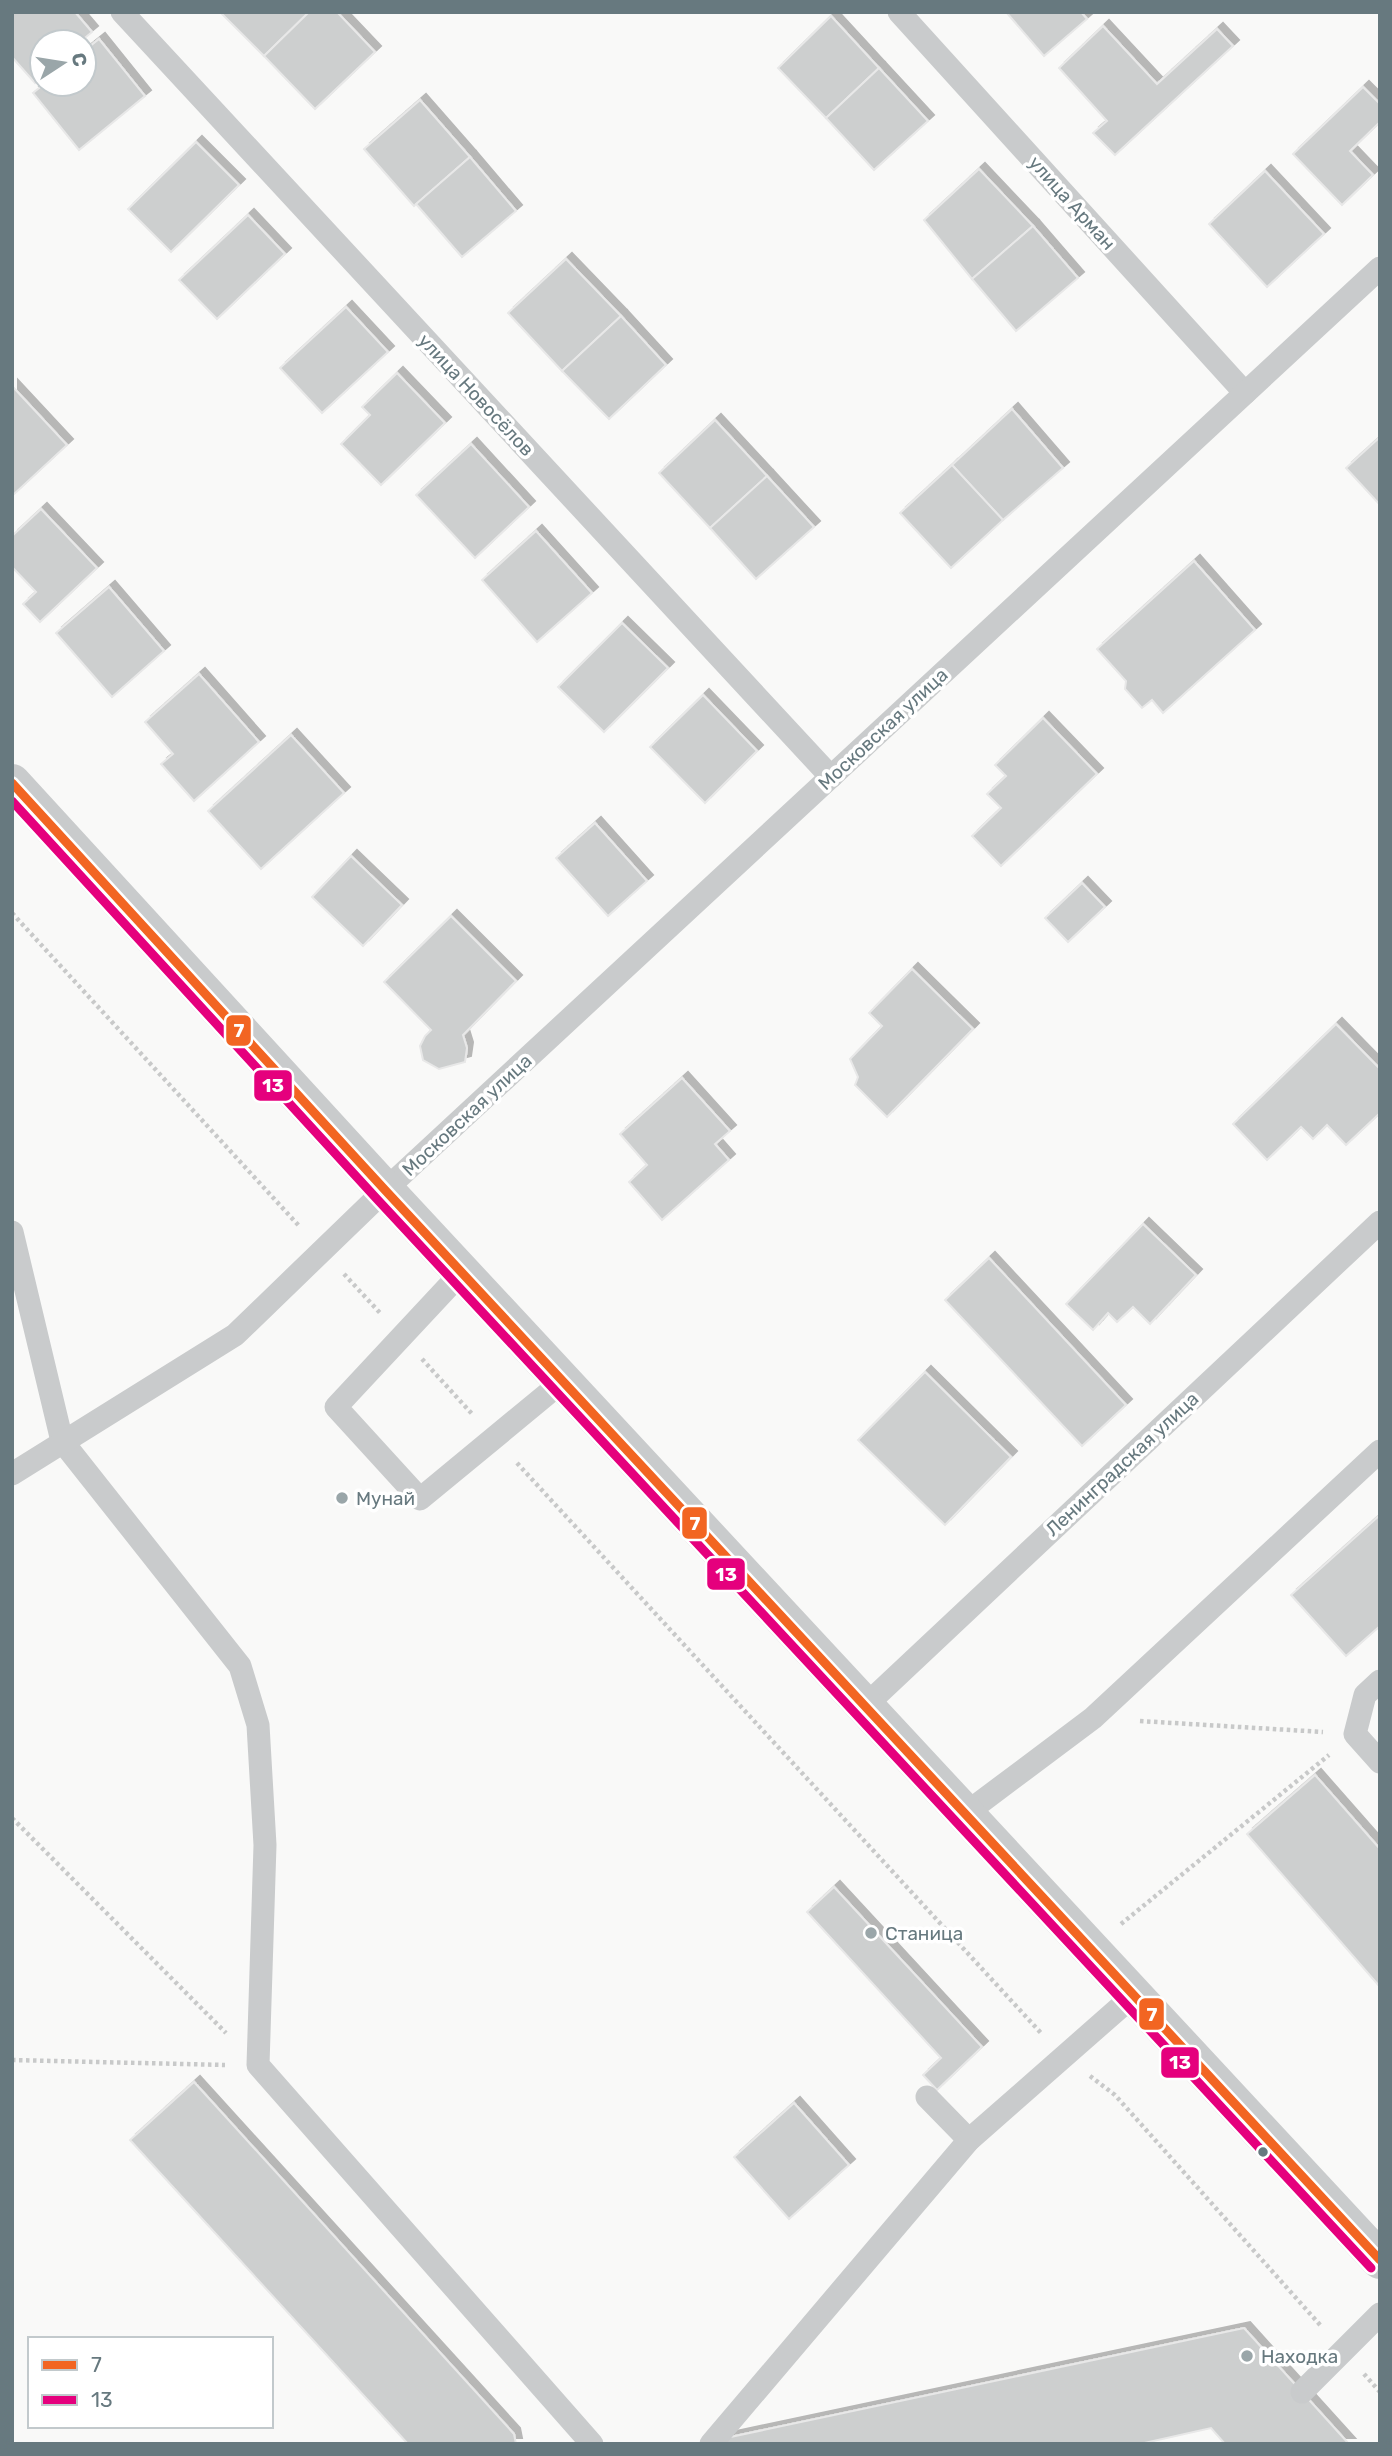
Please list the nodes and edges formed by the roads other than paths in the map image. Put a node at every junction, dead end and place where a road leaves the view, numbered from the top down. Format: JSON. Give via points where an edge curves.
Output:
{"nodes":[{"id":1,"x":122,"y":12,"type":"edge"},
{"id":2,"x":899,"y":12,"type":"edge"},
{"id":3,"x":1380,"y":268,"type":"edge"},
{"id":4,"x":1245,"y":393,"type":"junction"},
{"id":5,"x":831,"y":777,"type":"junction"},
{"id":6,"x":12,"y":783,"type":"edge"},
{"id":7,"x":385,"y":1190,"type":"junction"},
{"id":8,"x":1380,"y":1222,"type":"edge"},
{"id":9,"x":12,"y":1232,"type":"edge"},
{"id":10,"x":462,"y":1272,"type":"junction"},
{"id":11,"x":563,"y":1381,"type":"junction"},
{"id":12,"x":62,"y":1441,"type":"junction"},
{"id":13,"x":1380,"y":1451,"type":"edge"},
{"id":14,"x":12,"y":1474,"type":"edge"},
{"id":15,"x":1380,"y":1681,"type":"edge"},
{"id":16,"x":865,"y":1706,"type":"junction"},
{"id":17,"x":1380,"y":1762,"type":"edge"},
{"id":18,"x":965,"y":1814,"type":"junction"},
{"id":19,"x":1134,"y":1996,"type":"junction"},
{"id":20,"x":927,"y":2097,"type":"dead end"},
{"id":21,"x":969,"y":2140,"type":"junction"},
{"id":22,"x":1380,"y":2260,"type":"edge"},
{"id":23,"x":1380,"y":2314,"type":"edge"},
{"id":24,"x":1302,"y":2392,"type":"dead end"},
{"id":25,"x":592,"y":2444,"type":"edge"},
{"id":26,"x":712,"y":2444,"type":"edge"}],
"edges":[{"from":1,"to":5,"type":"lane","name":"улица Новосёлов"},
{"from":2,"to":4,"type":"lane","name":"улица Арман"},
{"from":3,"to":4,"type":"lane","name":"Московская улица"},
{"from":4,"to":5,"type":"lane","name":"Московская улица"},
{"from":5,"to":7,"type":"lane","name":"Московская улица"},
{"from":6,"to":7,"type":"street"},
{"from":7,"to":10,"type":"street"},
{"from":7,"to":12,"type":"lane","name":"Московская улица","via":[[235,1335]]},
{"from":8,"to":16,"type":"lane","name":"Ленинградская улица"},
{"from":9,"to":12,"type":"lane"},
{"from":10,"to":11,"type":"street"},
{"from":10,"to":11,"type":"lane","via":[[336,1407],[420,1499]]},
{"from":11,"to":16,"type":"street"},
{"from":12,"to":14,"type":"lane","name":"Московская улица"},
{"from":12,"to":25,"type":"lane","via":[[240,1666],[258,1725],[265,1845],[258,2065]]},
{"from":13,"to":18,"type":"lane","via":[[1093,1718]]},
{"from":15,"to":17,"type":"lane","via":[[1365,1695],[1354,1734]]},
{"from":16,"to":18,"type":"street"},
{"from":18,"to":19,"type":"street"},
{"from":19,"to":21,"type":"lane"},
{"from":19,"to":22,"type":"street"},
{"from":20,"to":21,"type":"lane"},
{"from":21,"to":26,"type":"lane"},
{"from":23,"to":24,"type":"lane"}]}
